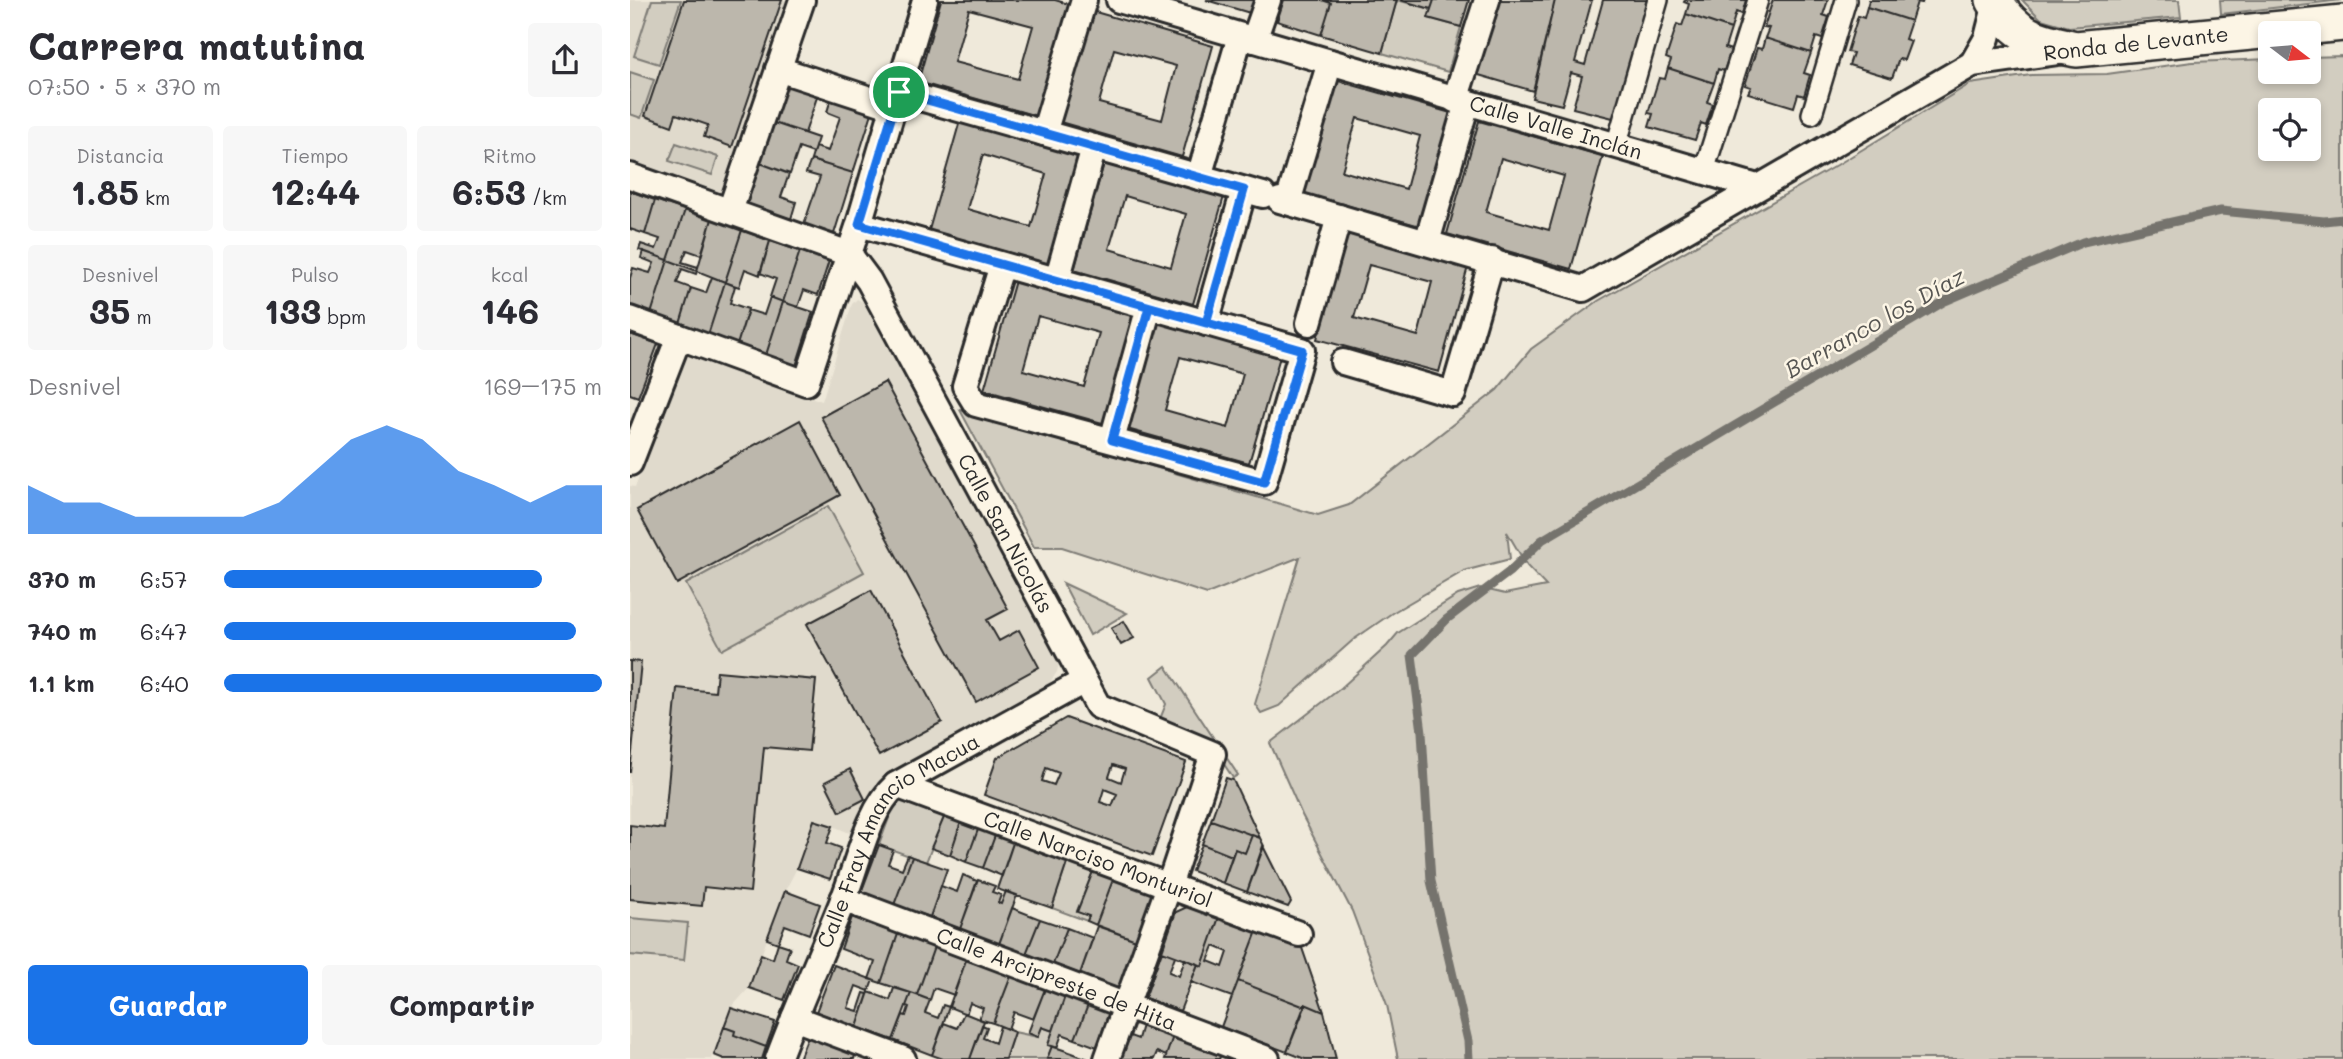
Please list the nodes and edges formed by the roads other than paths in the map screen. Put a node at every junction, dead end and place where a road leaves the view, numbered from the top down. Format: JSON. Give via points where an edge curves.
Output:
{"nodes":[{"id":1,"x":802,"y":0,"type":"edge"},
{"id":2,"x":925,"y":0,"type":"edge"},
{"id":3,"x":1084,"y":0,"type":"edge"},
{"id":4,"x":1119,"y":0,"type":"edge"},
{"id":5,"x":1268,"y":0,"type":"edge"},
{"id":6,"x":1487,"y":0,"type":"edge"},
{"id":7,"x":1658,"y":0,"type":"edge"},
{"id":8,"x":1758,"y":0,"type":"edge"},
{"id":9,"x":1846,"y":0,"type":"edge"},
{"id":10,"x":1995,"y":1,"type":"edge"},
{"id":11,"x":2343,"y":23,"type":"edge"},
{"id":12,"x":1247,"y":38,"type":"junction"},
{"id":13,"x":2076,"y":49,"type":"junction"},
{"id":14,"x":1330,"y":62,"type":"junction"},
{"id":15,"x":1972,"y":64,"type":"junction"},
{"id":16,"x":779,"y":69,"type":"junction"},
{"id":17,"x":897,"y":100,"type":"junction"},
{"id":18,"x":1461,"y":101,"type":"junction"},
{"id":19,"x":1812,"y":114,"type":"dead end"},
{"id":20,"x":1044,"y":133,"type":"junction"},
{"id":21,"x":1616,"y":146,"type":"junction"},
{"id":22,"x":1094,"y":147,"type":"junction"},
{"id":23,"x":1704,"y":171,"type":"junction"},
{"id":24,"x":630,"y":176,"type":"edge"},
{"id":25,"x":1199,"y":177,"type":"junction"},
{"id":26,"x":1757,"y":187,"type":"junction"},
{"id":27,"x":1269,"y":197,"type":"junction"},
{"id":28,"x":730,"y":211,"type":"junction"},
{"id":29,"x":1339,"y":217,"type":"junction"},
{"id":30,"x":859,"y":224,"type":"junction"},
{"id":31,"x":1427,"y":242,"type":"junction"},
{"id":32,"x":849,"y":254,"type":"junction"},
{"id":33,"x":1492,"y":260,"type":"junction"},
{"id":34,"x":1002,"y":265,"type":"junction"},
{"id":35,"x":1056,"y":280,"type":"junction"},
{"id":36,"x":1149,"y":307,"type":"junction"},
{"id":37,"x":630,"y":319,"type":"edge"},
{"id":38,"x":1206,"y":323,"type":"junction"},
{"id":39,"x":1309,"y":323,"type":"dead end"},
{"id":40,"x":679,"y":337,"type":"junction"},
{"id":41,"x":1343,"y":362,"type":"dead end"},
{"id":42,"x":1112,"y":440,"type":"junction"},
{"id":43,"x":630,"y":463,"type":"edge"},
{"id":44,"x":1084,"y":681,"type":"junction"},
{"id":45,"x":897,"y":785,"type":"junction"},
{"id":46,"x":1169,"y":886,"type":"junction"},
{"id":47,"x":843,"y":899,"type":"junction"},
{"id":48,"x":1299,"y":934,"type":"dead end"},
{"id":49,"x":1126,"y":1006,"type":"junction"},
{"id":50,"x":794,"y":1018,"type":"junction"},
{"id":51,"x":778,"y":1059,"type":"edge"},
{"id":52,"x":903,"y":1059,"type":"edge"},
{"id":53,"x":1107,"y":1059,"type":"edge"},
{"id":54,"x":1267,"y":1059,"type":"edge"}],
"edges":[{"from":1,"to":16,"type":"street"},
{"from":2,"to":17,"type":"street"},
{"from":3,"to":20,"type":"street"},
{"from":4,"to":12,"type":"street","name":"Calle Valle Inclán"},
{"from":5,"to":12,"type":"street"},
{"from":6,"to":18,"type":"street"},
{"from":7,"to":21,"type":"street"},
{"from":8,"to":23,"type":"street"},
{"from":9,"to":19,"type":"street"},
{"from":10,"to":13,"type":"main road","via":[[2009,22],[2036,41]]},
{"from":10,"to":15,"type":"street","via":[[1987,38]]},
{"from":11,"to":13,"type":"main road","name":"Ronda de Levante"},
{"from":12,"to":14,"type":"street","name":"Calle Valle Inclán"},
{"from":12,"to":25,"type":"street"},
{"from":13,"to":15,"type":"street","name":"Ronda de Levante"},
{"from":14,"to":18,"type":"street","name":"Calle Valle Inclán"},
{"from":14,"to":27,"type":"street"},
{"from":15,"to":26,"type":"street"},
{"from":16,"to":17,"type":"street"},
{"from":16,"to":28,"type":"street"},
{"from":17,"to":20,"type":"street"},
{"from":17,"to":30,"type":"street"},
{"from":18,"to":21,"type":"street","name":"Calle Valle Inclán"},
{"from":18,"to":31,"type":"street"},
{"from":20,"to":22,"type":"street"},
{"from":21,"to":23,"type":"street","name":"Calle Valle Inclán"},
{"from":22,"to":25,"type":"street"},
{"from":22,"to":35,"type":"street"},
{"from":23,"to":26,"type":"street","name":"Calle Valle Inclán"},
{"from":24,"to":28,"type":"street"},
{"from":25,"to":27,"type":"street"},
{"from":26,"to":33,"type":"street","via":[[1583,289]]},
{"from":27,"to":29,"type":"street"},
{"from":27,"to":38,"type":"street"},
{"from":28,"to":32,"type":"street"},
{"from":29,"to":31,"type":"street"},
{"from":29,"to":39,"type":"street"},
{"from":30,"to":32,"type":"street"},
{"from":30,"to":34,"type":"street"},
{"from":31,"to":33,"type":"street"},
{"from":32,"to":40,"type":"street","via":[[806,383]]},
{"from":32,"to":44,"type":"street","name":"Calle San Nicolás","via":[[869,281]]},
{"from":33,"to":41,"type":"street","via":[[1453,394]]},
{"from":34,"to":35,"type":"street"},
{"from":34,"to":42,"type":"street","via":[[965,386],[976,404]]},
{"from":35,"to":36,"type":"street"},
{"from":36,"to":38,"type":"street"},
{"from":36,"to":42,"type":"street"},
{"from":37,"to":40,"type":"street"},
{"from":38,"to":42,"type":"street","via":[[1302,350],[1264,482]]},
{"from":40,"to":43,"type":"street"},
{"from":44,"to":45,"type":"street","name":"Calle Fray Amancio Macua"},
{"from":44,"to":46,"type":"street","name":"Calle San Nicolás","via":[[1098,706],[1213,754]]},
{"from":45,"to":46,"type":"street","name":"Calle Narciso Monturiol"},
{"from":45,"to":47,"type":"street","name":"Calle Fray Amancio Macua","via":[[876,810]]},
{"from":46,"to":48,"type":"street","name":"Calle Narciso Monturiol"},
{"from":46,"to":49,"type":"street"},
{"from":47,"to":49,"type":"street","name":"Calle Arcipreste de Hita"},
{"from":47,"to":50,"type":"street","name":"Calle Fray Amancio Macua"},
{"from":49,"to":53,"type":"street"},
{"from":49,"to":54,"type":"street","name":"Calle Arcipreste de Hita"},
{"from":50,"to":51,"type":"street","name":"Calle Fray Amancio Macua"},
{"from":50,"to":52,"type":"street"}]}
